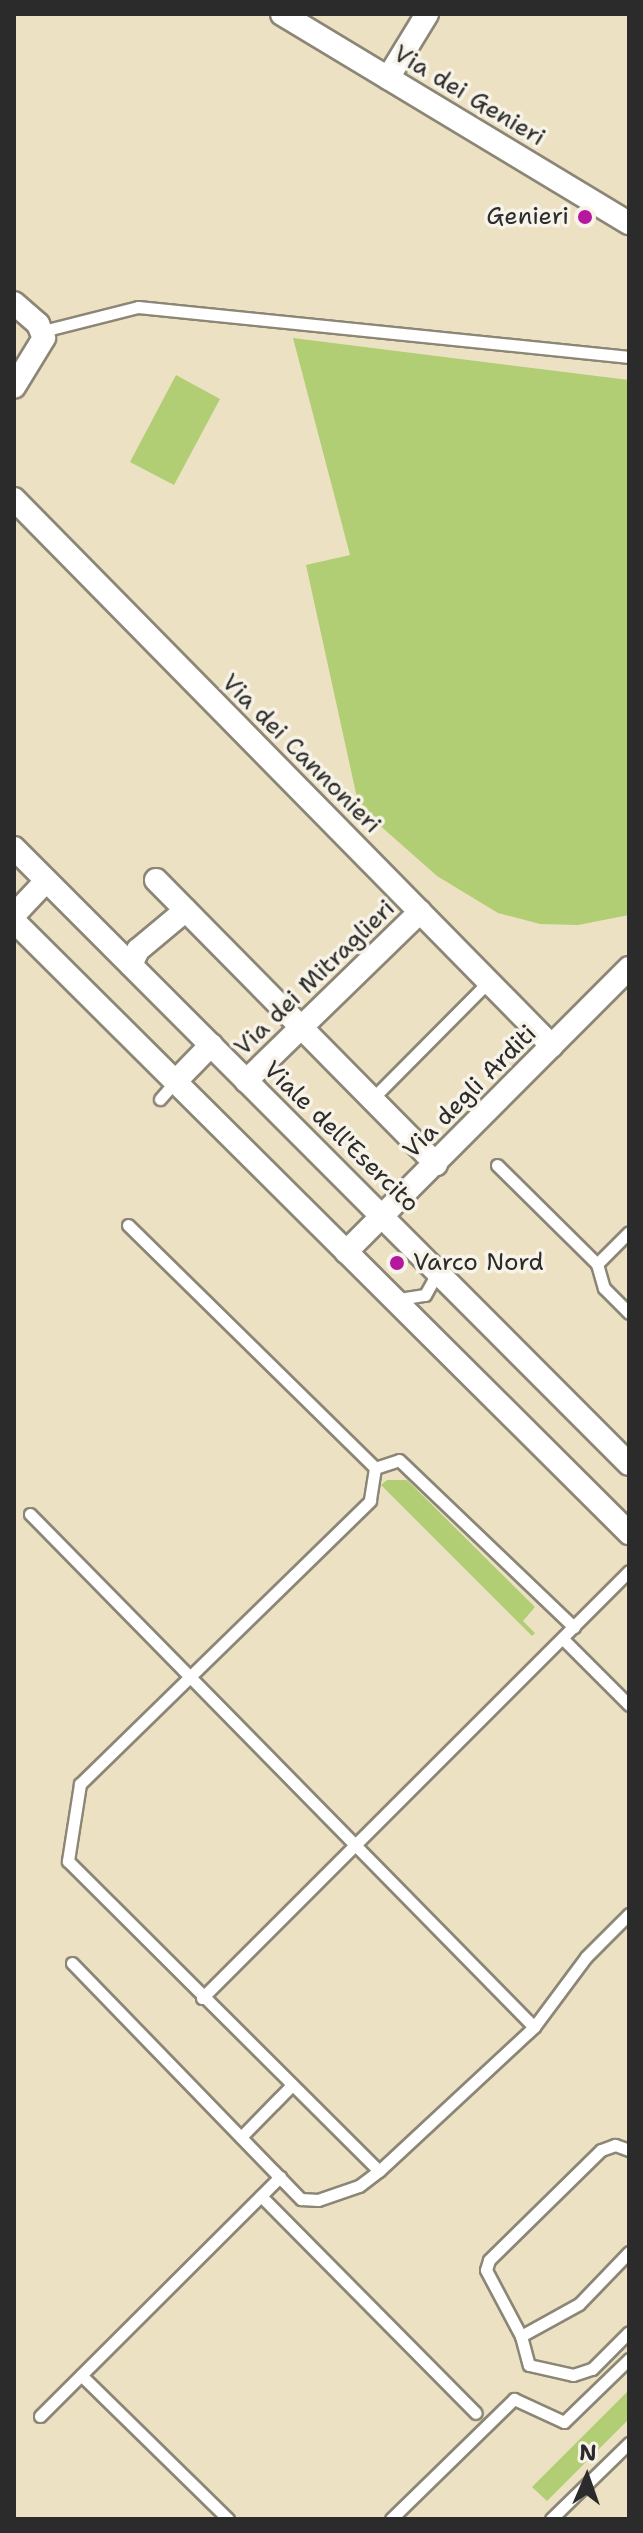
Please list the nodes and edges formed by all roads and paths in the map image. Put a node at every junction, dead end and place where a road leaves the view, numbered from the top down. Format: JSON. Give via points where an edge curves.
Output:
{"nodes":[{"id":1,"x":282,"y":14,"type":"edge"},
{"id":2,"x":427,"y":14,"type":"edge"},
{"id":3,"x":388,"y":78,"type":"junction"},
{"id":4,"x":629,"y":223,"type":"edge"},
{"id":5,"x":14,"y":303,"type":"edge"},
{"id":6,"x":43,"y":331,"type":"junction"},
{"id":7,"x":629,"y":357,"type":"edge"},
{"id":8,"x":14,"y":387,"type":"edge"},
{"id":9,"x":14,"y":499,"type":"edge"},
{"id":10,"x":14,"y":848,"type":"edge"},
{"id":11,"x":156,"y":880,"type":"dead end"},
{"id":12,"x":46,"y":881,"type":"junction"},
{"id":13,"x":186,"y":910,"type":"junction"},
{"id":14,"x":420,"y":912,"type":"junction"},
{"id":15,"x":14,"y":918,"type":"edge"},
{"id":16,"x":131,"y":965,"type":"junction"},
{"id":17,"x":629,"y":968,"type":"edge"},
{"id":18,"x":488,"y":982,"type":"junction"},
{"id":19,"x":300,"y":1027,"type":"junction"},
{"id":20,"x":211,"y":1045,"type":"junction"},
{"id":21,"x":552,"y":1046,"type":"junction"},
{"id":22,"x":246,"y":1081,"type":"junction"},
{"id":23,"x":168,"y":1090,"type":"junction"},
{"id":24,"x":372,"y":1099,"type":"junction"},
{"id":25,"x":436,"y":1164,"type":"junction"},
{"id":26,"x":497,"y":1165,"type":"dead end"},
{"id":27,"x":385,"y":1216,"type":"junction"},
{"id":28,"x":128,"y":1225,"type":"dead end"},
{"id":29,"x":629,"y":1232,"type":"edge"},
{"id":30,"x":346,"y":1252,"type":"junction"},
{"id":31,"x":430,"y":1262,"type":"junction"},
{"id":32,"x":597,"y":1264,"type":"junction"},
{"id":33,"x":394,"y":1299,"type":"junction"},
{"id":34,"x":629,"y":1313,"type":"edge"},
{"id":35,"x":629,"y":1464,"type":"edge"},
{"id":36,"x":375,"y":1468,"type":"junction"},
{"id":37,"x":30,"y":1514,"type":"dead end"},
{"id":38,"x":629,"y":1533,"type":"edge"},
{"id":39,"x":629,"y":1571,"type":"edge"},
{"id":40,"x":574,"y":1627,"type":"junction"},
{"id":41,"x":563,"y":1639,"type":"junction"},
{"id":42,"x":189,"y":1675,"type":"junction"},
{"id":43,"x":629,"y":1705,"type":"edge"},
{"id":44,"x":356,"y":1845,"type":"junction"},
{"id":45,"x":629,"y":1914,"type":"edge"},
{"id":46,"x":72,"y":1963,"type":"dead end"},
{"id":47,"x":202,"y":1998,"type":"junction"},
{"id":48,"x":534,"y":2027,"type":"junction"},
{"id":49,"x":292,"y":2085,"type":"junction"},
{"id":50,"x":241,"y":2137,"type":"junction"},
{"id":51,"x":629,"y":2150,"type":"edge"},
{"id":52,"x":379,"y":2171,"type":"junction"},
{"id":53,"x":280,"y":2177,"type":"junction"},
{"id":54,"x":261,"y":2196,"type":"junction"},
{"id":55,"x":629,"y":2252,"type":"edge"},
{"id":56,"x":629,"y":2332,"type":"edge"},
{"id":57,"x":521,"y":2336,"type":"junction"},
{"id":58,"x":629,"y":2359,"type":"edge"},
{"id":59,"x":81,"y":2375,"type":"junction"},
{"id":60,"x":476,"y":2413,"type":"dead end"},
{"id":61,"x":40,"y":2416,"type":"dead end"},
{"id":62,"x":629,"y":2443,"type":"edge"},
{"id":63,"x":228,"y":2519,"type":"edge"},
{"id":64,"x":391,"y":2519,"type":"edge"},
{"id":65,"x":551,"y":2519,"type":"edge"}],
"edges":[{"from":1,"to":3,"type":"street","name":"Via dei Genieri"},
{"from":2,"to":3,"type":"street"},
{"from":3,"to":4,"type":"street","name":"Via dei Genieri"},
{"from":5,"to":6,"type":"street"},
{"from":6,"to":7,"type":"lane","via":[[138,307]]},
{"from":6,"to":8,"type":"street","via":[[42,346]]},
{"from":9,"to":14,"type":"street","name":"Via dei Cannonieri"},
{"from":10,"to":12,"type":"street","name":"Viale dell'Esercito"},
{"from":11,"to":13,"type":"street"},
{"from":12,"to":15,"type":"street"},
{"from":12,"to":16,"type":"street","name":"Viale dell'Esercito"},
{"from":13,"to":16,"type":"street","via":[[138,950]]},
{"from":13,"to":19,"type":"street"},
{"from":14,"to":18,"type":"street","name":"Via dei Cannonieri"},
{"from":14,"to":19,"type":"street","name":"Via dei Mitraglieri"},
{"from":15,"to":23,"type":"street"},
{"from":16,"to":20,"type":"street","name":"Viale dell'Esercito"},
{"from":17,"to":21,"type":"street","name":"Via degli Arditi"},
{"from":18,"to":21,"type":"street","name":"Via dei Cannonieri"},
{"from":18,"to":24,"type":"lane"},
{"from":19,"to":22,"type":"street","name":"Via dei Mitraglieri"},
{"from":19,"to":24,"type":"street"},
{"from":20,"to":22,"type":"street","name":"Viale dell'Esercito"},
{"from":20,"to":23,"type":"street"},
{"from":21,"to":25,"type":"street","name":"Via degli Arditi"},
{"from":22,"to":27,"type":"street","name":"Viale dell'Esercito"},
{"from":23,"to":30,"type":"street"},
{"from":24,"to":25,"type":"street"},
{"from":25,"to":27,"type":"street","name":"Via degli Arditi"},
{"from":26,"to":32,"type":"lane"},
{"from":27,"to":30,"type":"street","name":"Via degli Arditi"},
{"from":27,"to":31,"type":"street","name":"Viale dell'Esercito"},
{"from":28,"to":36,"type":"lane"},
{"from":29,"to":32,"type":"lane"},
{"from":30,"to":33,"type":"street"},
{"from":31,"to":33,"type":"lane","via":[[434,1279],[425,1295],[410,1301]]},
{"from":31,"to":35,"type":"street","name":"Viale dell'Esercito"},
{"from":32,"to":34,"type":"lane","via":[[604,1288]]},
{"from":33,"to":38,"type":"street"},
{"from":36,"to":40,"type":"lane","via":[[399,1460]]},
{"from":36,"to":42,"type":"lane","via":[[370,1501]]},
{"from":37,"to":42,"type":"lane"},
{"from":39,"to":40,"type":"lane"},
{"from":40,"to":41,"type":"lane"},
{"from":41,"to":43,"type":"lane"},
{"from":41,"to":44,"type":"lane"},
{"from":42,"to":44,"type":"lane"},
{"from":42,"to":47,"type":"lane","via":[[80,1784],[68,1861]]},
{"from":44,"to":47,"type":"lane"},
{"from":44,"to":48,"type":"lane"},
{"from":45,"to":48,"type":"lane","via":[[586,1957]]},
{"from":46,"to":50,"type":"lane"},
{"from":47,"to":49,"type":"lane"},
{"from":48,"to":52,"type":"lane"},
{"from":49,"to":50,"type":"lane"},
{"from":49,"to":52,"type":"lane"},
{"from":50,"to":53,"type":"lane"},
{"from":51,"to":57,"type":"lane","via":[[615,2145],[601,2150],[489,2260],[486,2270]]},
{"from":52,"to":53,"type":"lane","via":[[359,2186],[318,2200],[301,2199]]},
{"from":53,"to":54,"type":"lane"},
{"from":54,"to":59,"type":"lane"},
{"from":54,"to":60,"type":"lane"},
{"from":55,"to":57,"type":"lane","via":[[579,2304]]},
{"from":56,"to":57,"type":"lane","via":[[583,2374],[563,2375],[529,2365]]},
{"from":58,"to":64,"type":"lane","via":[[564,2422],[514,2399]]},
{"from":59,"to":61,"type":"lane"},
{"from":59,"to":63,"type":"lane"},
{"from":62,"to":65,"type":"lane"}]}
